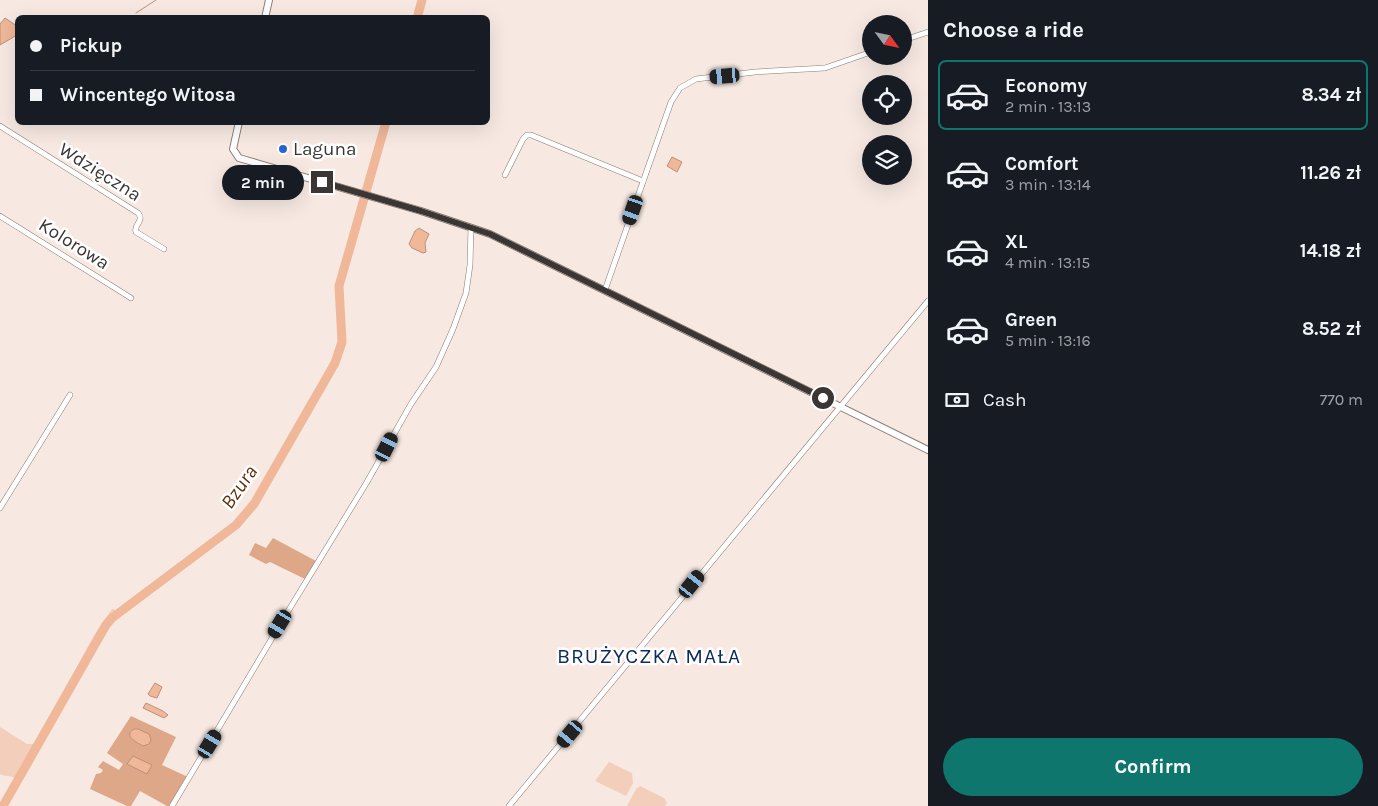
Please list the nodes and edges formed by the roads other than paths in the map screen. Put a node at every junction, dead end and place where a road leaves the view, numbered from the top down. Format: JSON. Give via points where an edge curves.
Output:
{"nodes":[{"id":1,"x":269,"y":0,"type":"edge"},
{"id":2,"x":266,"y":15,"type":"edge"},
{"id":3,"x":928,"y":32,"type":"edge"},
{"id":4,"x":912,"y":37,"type":"edge"},
{"id":5,"x":862,"y":55,"type":"edge"},
{"id":6,"x":237,"y":125,"type":"edge"},
{"id":7,"x":0,"y":126,"type":"edge"},
{"id":8,"x":505,"y":175,"type":"dead end"},
{"id":9,"x":643,"y":181,"type":"junction"},
{"id":10,"x":0,"y":216,"type":"edge"},
{"id":11,"x":472,"y":227,"type":"junction"},
{"id":12,"x":164,"y":250,"type":"dead end"},
{"id":13,"x":605,"y":290,"type":"junction"},
{"id":14,"x":131,"y":298,"type":"dead end"},
{"id":15,"x":928,"y":300,"type":"edge"},
{"id":16,"x":70,"y":395,"type":"dead end"},
{"id":17,"x":839,"y":406,"type":"junction"},
{"id":18,"x":928,"y":450,"type":"edge"},
{"id":19,"x":0,"y":508,"type":"edge"},
{"id":20,"x":172,"y":806,"type":"edge"},
{"id":21,"x":509,"y":806,"type":"edge"}],
"edges":[{"from":1,"to":2,"type":"street"},
{"from":3,"to":4,"type":"street"},
{"from":5,"to":9,"type":"street","via":[[825,68],[754,72],[688,82],[673,98]]},
{"from":6,"to":11,"type":"street","via":[[233,146],[234,152],[243,159]]},
{"from":7,"to":12,"type":"street","name":"Wdzięczna","via":[[138,213],[141,220],[136,232]]},
{"from":8,"to":9,"type":"street","via":[[523,139],[530,135]]},
{"from":9,"to":13,"type":"street"},
{"from":10,"to":14,"type":"street","name":"Kolorowa"},
{"from":11,"to":13,"type":"street"},
{"from":11,"to":20,"type":"street","via":[[466,293],[436,367]]},
{"from":13,"to":17,"type":"street"},
{"from":15,"to":17,"type":"street"},
{"from":16,"to":19,"type":"street"},
{"from":17,"to":18,"type":"street"},
{"from":17,"to":21,"type":"street"}]}
